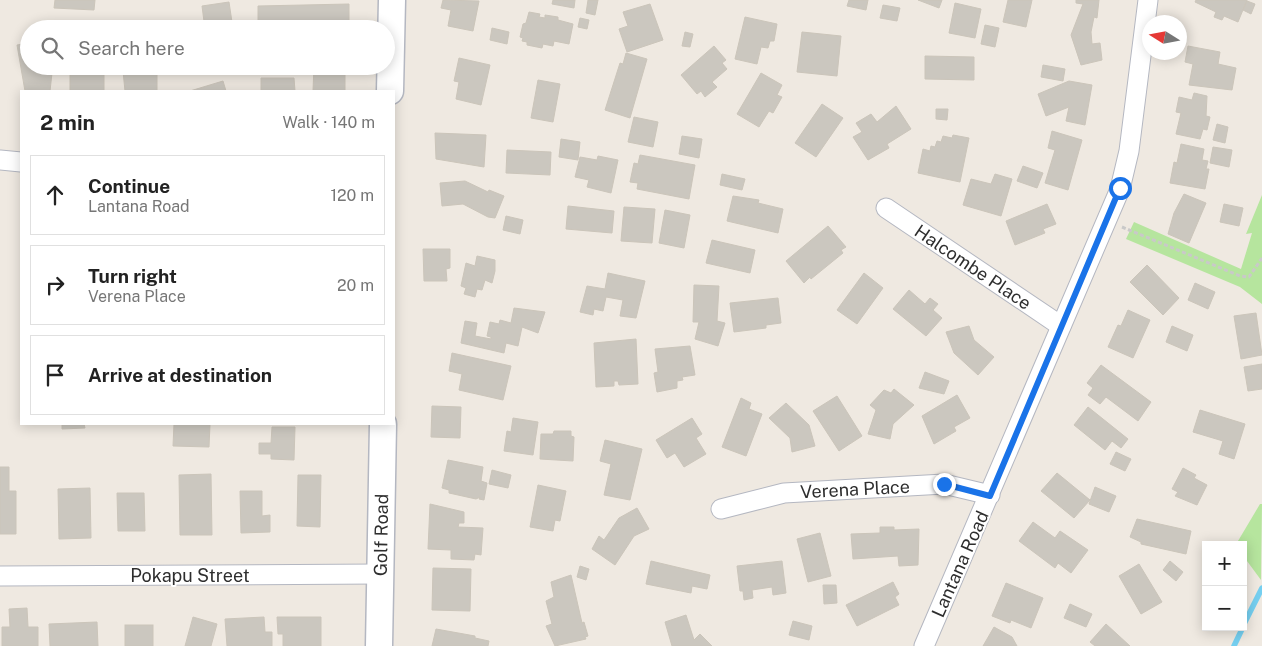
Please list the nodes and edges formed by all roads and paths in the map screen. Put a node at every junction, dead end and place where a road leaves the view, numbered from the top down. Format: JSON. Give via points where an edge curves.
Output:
{"nodes":[{"id":1,"x":392,"y":0,"type":"edge"},
{"id":2,"x":1148,"y":0,"type":"edge"},
{"id":3,"x":392,"y":20,"type":"edge"},
{"id":4,"x":390,"y":75,"type":"edge"},
{"id":5,"x":390,"y":90,"type":"edge"},
{"id":6,"x":0,"y":160,"type":"edge"},
{"id":7,"x":20,"y":162,"type":"edge"},
{"id":8,"x":886,"y":208,"type":"dead end"},
{"id":9,"x":1119,"y":226,"type":"dead end"},
{"id":10,"x":1262,"y":258,"type":"edge"},
{"id":11,"x":1061,"y":326,"type":"junction"},
{"id":12,"x":383,"y":425,"type":"edge"},
{"id":13,"x":990,"y":496,"type":"junction"},
{"id":14,"x":721,"y":509,"type":"dead end"},
{"id":15,"x":380,"y":574,"type":"junction"},
{"id":16,"x":0,"y":576,"type":"edge"},
{"id":17,"x":379,"y":646,"type":"edge"},
{"id":18,"x":924,"y":646,"type":"edge"}],
"edges":[{"from":1,"to":3,"type":"street"},
{"from":2,"to":11,"type":"street","name":"Lantana Road","via":[[1134,115],[1120,188]]},
{"from":4,"to":5,"type":"street"},
{"from":6,"to":7,"type":"street"},
{"from":8,"to":11,"type":"street","name":"Halcombe Place"},
{"from":9,"to":10,"type":"path","via":[[1240,276],[1249,277]]},
{"from":11,"to":13,"type":"street","name":"Lantana Road"},
{"from":12,"to":15,"type":"street","name":"Golf Road"},
{"from":13,"to":14,"type":"street","name":"Verena Place","via":[[944,484],[784,492]]},
{"from":13,"to":18,"type":"street","name":"Lantana Road"},
{"from":15,"to":16,"type":"street","name":"Pokapu Street"},
{"from":15,"to":17,"type":"street","name":"Golf Road"}]}
